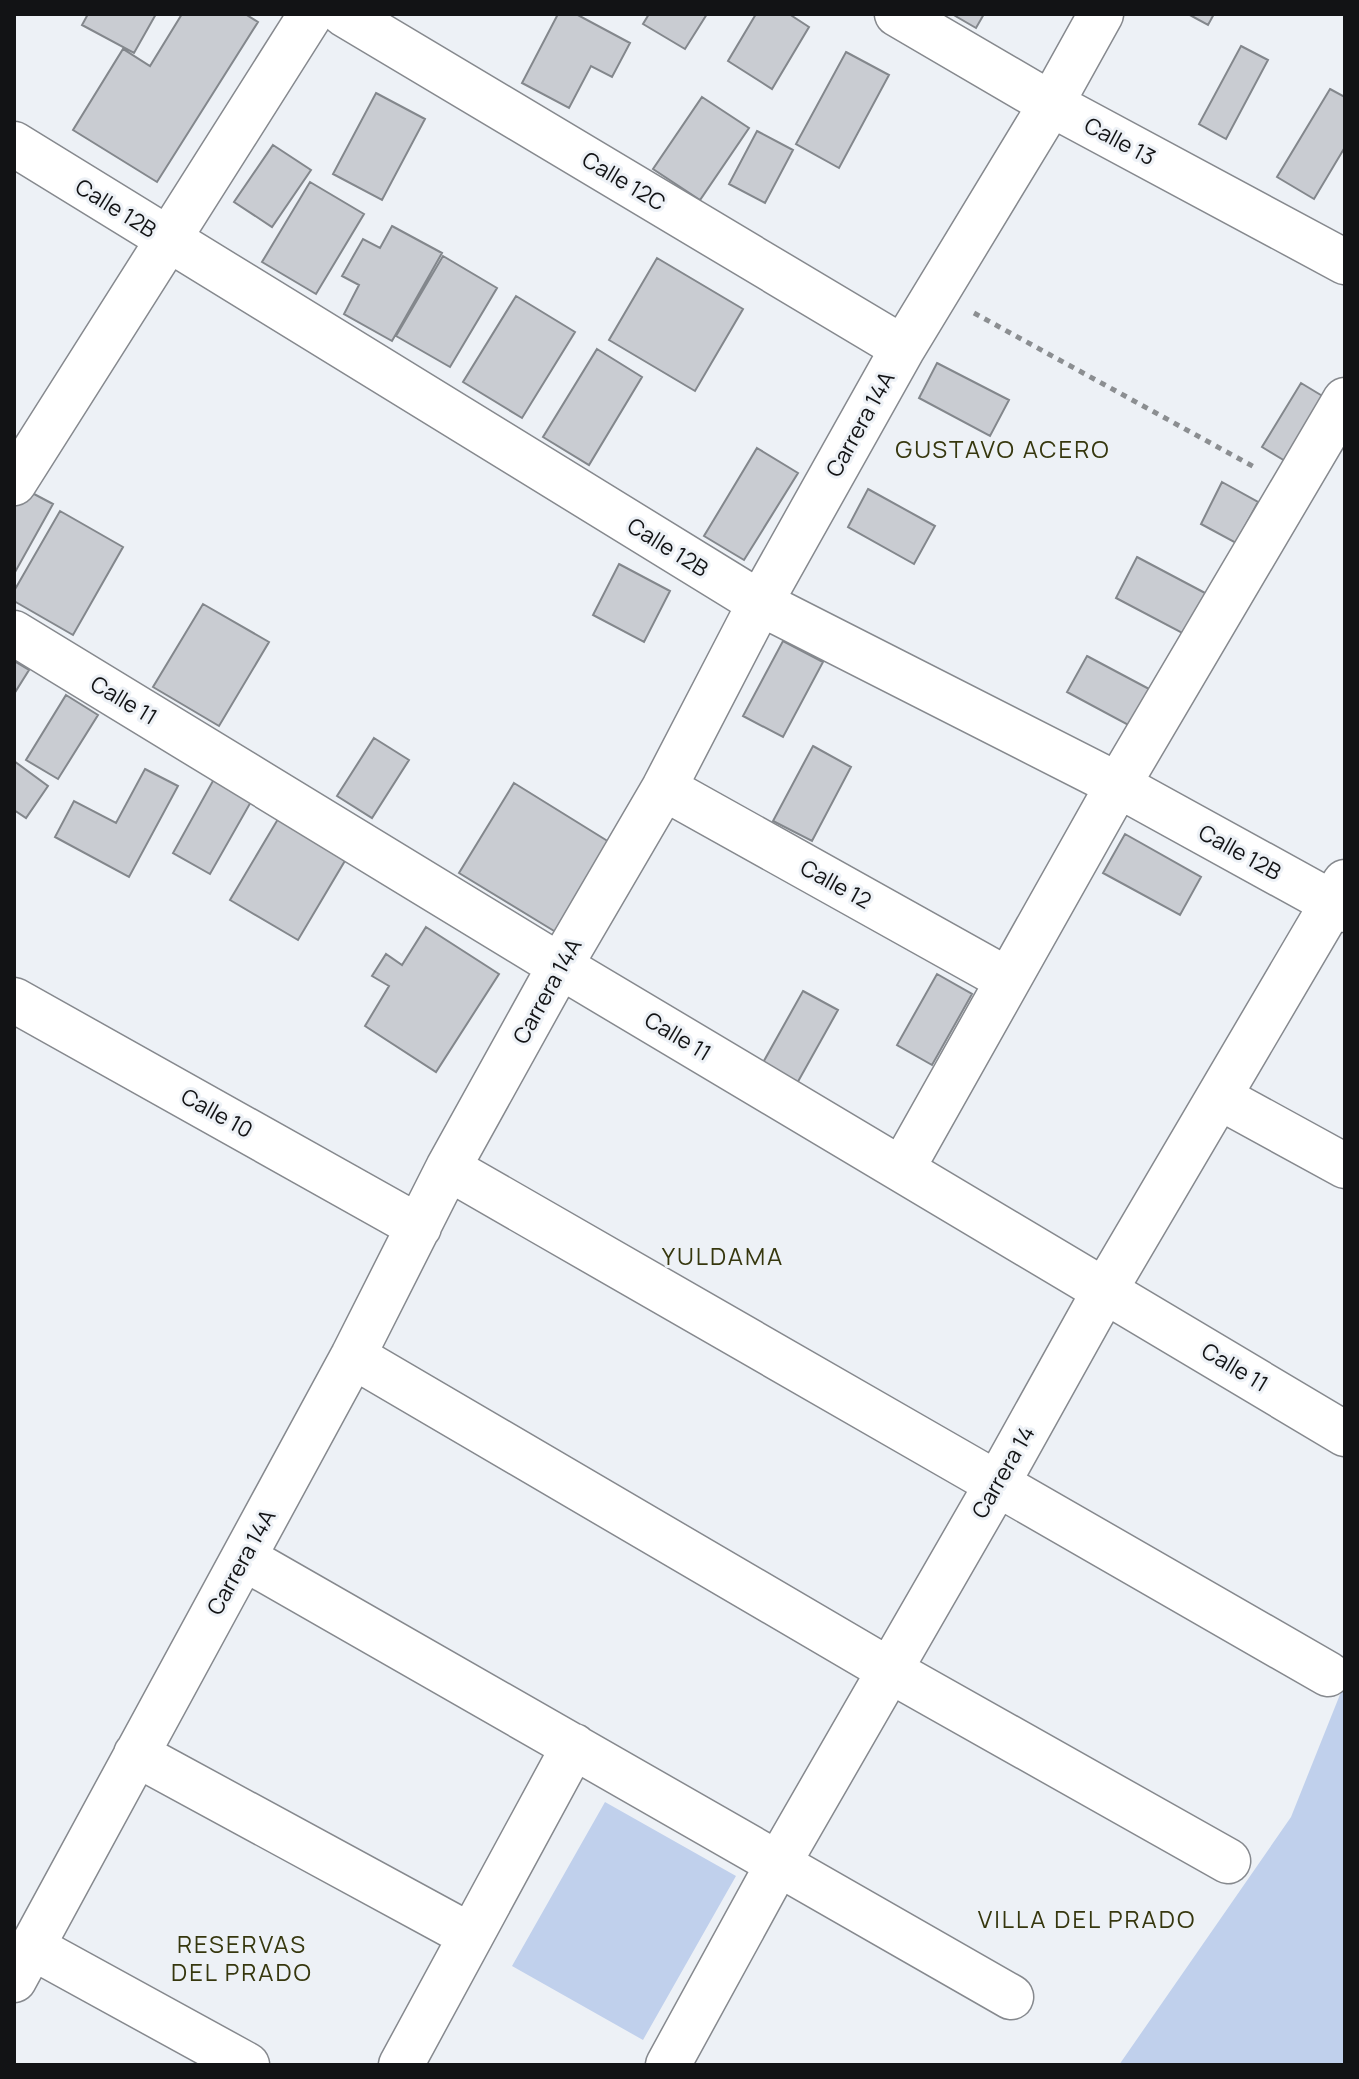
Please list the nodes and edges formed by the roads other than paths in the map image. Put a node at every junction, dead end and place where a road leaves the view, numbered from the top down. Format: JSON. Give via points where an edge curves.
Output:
{"nodes":[{"id":1,"x":311,"y":14,"type":"edge"},
{"id":2,"x":344,"y":14,"type":"edge"},
{"id":3,"x":897,"y":14,"type":"edge"},
{"id":4,"x":1101,"y":14,"type":"edge"},
{"id":5,"x":1051,"y":104,"type":"junction"},
{"id":6,"x":14,"y":144,"type":"edge"},
{"id":7,"x":167,"y":239,"type":"junction"},
{"id":8,"x":1345,"y":262,"type":"edge"},
{"id":9,"x":903,"y":348,"type":"junction"},
{"id":10,"x":1345,"y":400,"type":"edge"},
{"id":11,"x":14,"y":483,"type":"edge"},
{"id":12,"x":760,"y":603,"type":"junction"},
{"id":13,"x":14,"y":633,"type":"edge"},
{"id":14,"x":1118,"y":785,"type":"junction"},
{"id":15,"x":664,"y":788,"type":"junction"},
{"id":16,"x":1341,"y":899,"type":"edge"},
{"id":17,"x":560,"y":966,"type":"junction"},
{"id":18,"x":1008,"y":980,"type":"junction"},
{"id":19,"x":14,"y":1000,"type":"edge"},
{"id":20,"x":1219,"y":1097,"type":"junction"},
{"id":21,"x":1345,"y":1166,"type":"edge"},
{"id":22,"x":448,"y":1168,"type":"junction"},
{"id":23,"x":902,"y":1169,"type":"junction"},
{"id":24,"x":419,"y":1227,"type":"junction"},
{"id":25,"x":1105,"y":1290,"type":"junction"},
{"id":26,"x":353,"y":1356,"type":"junction"},
{"id":27,"x":1345,"y":1434,"type":"edge"},
{"id":28,"x":997,"y":1484,"type":"junction"},
{"id":29,"x":244,"y":1558,"type":"junction"},
{"id":30,"x":889,"y":1670,"type":"junction"},
{"id":31,"x":1328,"y":1674,"type":"dead end"},
{"id":32,"x":574,"y":1746,"type":"junction"},
{"id":33,"x":136,"y":1754,"type":"junction"},
{"id":34,"x":1228,"y":1861,"type":"dead end"},
{"id":35,"x":778,"y":1864,"type":"junction"},
{"id":36,"x":471,"y":1936,"type":"junction"},
{"id":37,"x":23,"y":1964,"type":"edge"},
{"id":38,"x":1011,"y":1997,"type":"dead end"},
{"id":39,"x":669,"y":2064,"type":"edge"},
{"id":40,"x":247,"y":2065,"type":"edge"},
{"id":41,"x":401,"y":2065,"type":"edge"}],
"edges":[{"from":1,"to":7,"type":"street"},
{"from":2,"to":9,"type":"street","name":"Calle 12C"},
{"from":3,"to":5,"type":"street","name":"Calle 13"},
{"from":4,"to":5,"type":"street","name":"Carrera 14A"},
{"from":5,"to":8,"type":"street","name":"Calle 13"},
{"from":5,"to":9,"type":"street","name":"Carrera 14A"},
{"from":6,"to":7,"type":"street","name":"Calle 12B"},
{"from":7,"to":11,"type":"street"},
{"from":7,"to":12,"type":"street","name":"Calle 12B"},
{"from":9,"to":12,"type":"street","name":"Carrera 14A"},
{"from":10,"to":14,"type":"street"},
{"from":12,"to":14,"type":"street","name":"Calle 12B"},
{"from":12,"to":15,"type":"street","name":"Carrera 14A"},
{"from":13,"to":17,"type":"street","name":"Calle 11"},
{"from":14,"to":16,"type":"street","name":"Calle 12B"},
{"from":14,"to":18,"type":"street"},
{"from":15,"to":17,"type":"street","name":"Carrera 14A"},
{"from":15,"to":18,"type":"street","name":"Calle 12"},
{"from":16,"to":20,"type":"street","name":"Carrera 14"},
{"from":17,"to":22,"type":"street","name":"Carrera 14A"},
{"from":17,"to":23,"type":"street","name":"Calle 11"},
{"from":18,"to":23,"type":"street"},
{"from":19,"to":24,"type":"street","name":"Calle 10"},
{"from":20,"to":21,"type":"street"},
{"from":20,"to":25,"type":"street","name":"Carrera 14"},
{"from":22,"to":24,"type":"street","name":"Carrera 14A"},
{"from":22,"to":28,"type":"street"},
{"from":23,"to":25,"type":"street","name":"Calle 11"},
{"from":24,"to":26,"type":"street","name":"Carrera 14A"},
{"from":25,"to":27,"type":"street","name":"Calle 11"},
{"from":25,"to":28,"type":"street","name":"Carrera 14"},
{"from":26,"to":29,"type":"street","name":"Carrera 14A"},
{"from":26,"to":30,"type":"street"},
{"from":28,"to":30,"type":"street","name":"Carrera 14"},
{"from":28,"to":31,"type":"street"},
{"from":29,"to":32,"type":"street"},
{"from":29,"to":33,"type":"street","name":"Carrera 14A"},
{"from":30,"to":34,"type":"street"},
{"from":30,"to":35,"type":"street","name":"Carrera 14"},
{"from":32,"to":35,"type":"street"},
{"from":32,"to":36,"type":"street"},
{"from":33,"to":36,"type":"street"},
{"from":33,"to":37,"type":"street","name":"Carrera 14A"},
{"from":35,"to":38,"type":"street"},
{"from":35,"to":39,"type":"street","name":"Carrera 14"},
{"from":36,"to":41,"type":"street"},
{"from":37,"to":40,"type":"street"}]}
